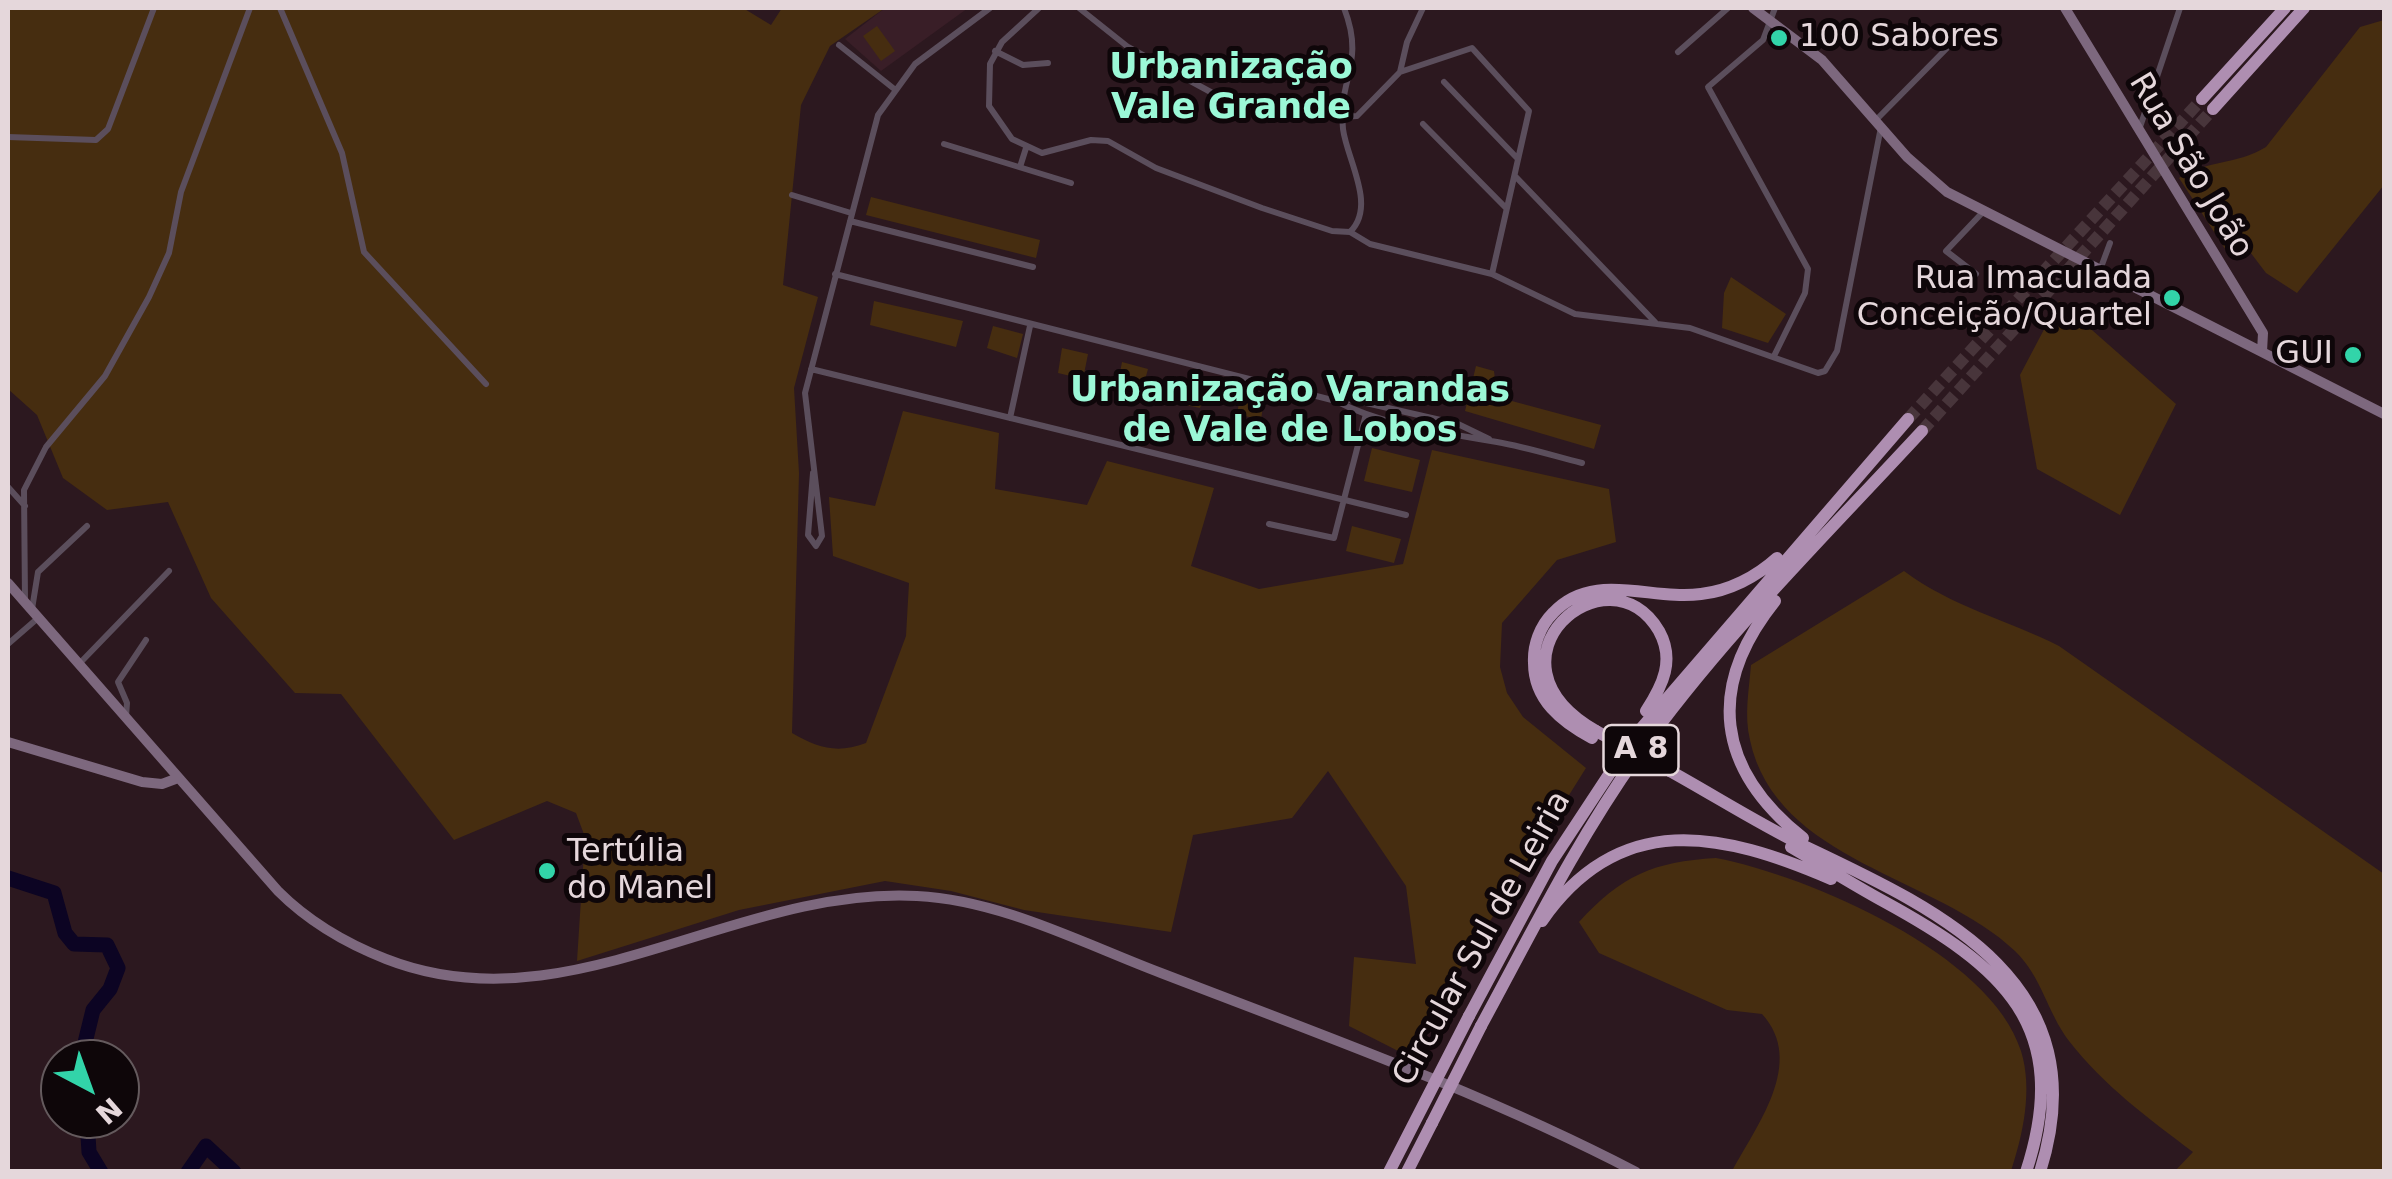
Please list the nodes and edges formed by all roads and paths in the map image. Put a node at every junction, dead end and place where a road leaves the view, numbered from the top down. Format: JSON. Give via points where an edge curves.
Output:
{"nodes":[{"id":1,"x":154,"y":8,"type":"edge"},
{"id":2,"x":250,"y":8,"type":"edge"},
{"id":3,"x":280,"y":8,"type":"edge"},
{"id":4,"x":990,"y":8,"type":"edge"},
{"id":5,"x":1036,"y":8,"type":"edge"},
{"id":6,"x":1079,"y":8,"type":"edge"},
{"id":7,"x":1344,"y":8,"type":"edge"},
{"id":8,"x":1422,"y":8,"type":"edge"},
{"id":9,"x":1728,"y":8,"type":"edge"},
{"id":10,"x":1752,"y":8,"type":"edge"},
{"id":11,"x":1776,"y":8,"type":"edge"},
{"id":12,"x":2065,"y":8,"type":"edge"},
{"id":13,"x":2180,"y":8,"type":"edge"},
{"id":14,"x":2284,"y":8,"type":"edge"},
{"id":15,"x":2304,"y":8,"type":"edge"},
{"id":16,"x":1772,"y":20,"type":"junction"},
{"id":17,"x":1952,"y":28,"type":"dead end"},
{"id":18,"x":840,"y":44,"type":"dead end"},
{"id":19,"x":996,"y":51,"type":"junction"},
{"id":20,"x":1678,"y":52,"type":"dead end"},
{"id":21,"x":1048,"y":62,"type":"dead end"},
{"id":22,"x":1400,"y":72,"type":"junction"},
{"id":23,"x":1444,"y":82,"type":"dead end"},
{"id":24,"x":893,"y":88,"type":"junction"},
{"id":25,"x":1218,"y":96,"type":"dead end"},
{"id":26,"x":1342,"y":117,"type":"junction"},
{"id":27,"x":1423,"y":124,"type":"dead end"},
{"id":28,"x":1878,"y":124,"type":"junction"},
{"id":29,"x":2139,"y":132,"type":"junction"},
{"id":30,"x":8,"y":137,"type":"edge"},
{"id":31,"x":944,"y":144,"type":"dead end"},
{"id":32,"x":1026,"y":148,"type":"junction"},
{"id":33,"x":1518,"y":159,"type":"junction"},
{"id":34,"x":1020,"y":168,"type":"junction"},
{"id":35,"x":1514,"y":176,"type":"junction"},
{"id":36,"x":1071,"y":184,"type":"dead end"},
{"id":37,"x":792,"y":195,"type":"dead end"},
{"id":38,"x":1507,"y":209,"type":"junction"},
{"id":39,"x":1982,"y":213,"type":"junction"},
{"id":40,"x":851,"y":217,"type":"junction"},
{"id":41,"x":1350,"y":232,"type":"junction"},
{"id":42,"x":2110,"y":243,"type":"dead end"},
{"id":43,"x":1033,"y":267,"type":"dead end"},
{"id":44,"x":2099,"y":272,"type":"junction"},
{"id":45,"x":835,"y":274,"type":"junction"},
{"id":46,"x":1492,"y":274,"type":"junction"},
{"id":47,"x":1976,"y":274,"type":"dead end"},
{"id":48,"x":1656,"y":322,"type":"junction"},
{"id":49,"x":1030,"y":326,"type":"junction"},
{"id":50,"x":2262,"y":352,"type":"junction"},
{"id":51,"x":1774,"y":356,"type":"junction"},
{"id":52,"x":810,"y":369,"type":"junction"},
{"id":53,"x":486,"y":384,"type":"dead end"},
{"id":54,"x":1336,"y":400,"type":"junction"},
{"id":55,"x":1366,"y":414,"type":"junction"},
{"id":56,"x":2384,"y":414,"type":"edge"},
{"id":57,"x":1010,"y":418,"type":"junction"},
{"id":58,"x":1908,"y":420,"type":"tunnel mouth"},
{"id":59,"x":1922,"y":430,"type":"tunnel mouth"},
{"id":60,"x":1495,"y":442,"type":"junction"},
{"id":61,"x":1582,"y":462,"type":"dead end"},
{"id":62,"x":813,"y":473,"type":"junction"},
{"id":63,"x":8,"y":487,"type":"edge"},
{"id":64,"x":1346,"y":499,"type":"junction"},
{"id":65,"x":26,"y":506,"type":"junction"},
{"id":66,"x":1406,"y":514,"type":"dead end"},
{"id":67,"x":1819,"y":519,"type":"junction"},
{"id":68,"x":1270,"y":524,"type":"dead end"},
{"id":69,"x":87,"y":526,"type":"dead end"},
{"id":70,"x":1796,"y":567,"type":"junction"},
{"id":71,"x":170,"y":571,"type":"dead end"},
{"id":72,"x":8,"y":583,"type":"edge"},
{"id":73,"x":31,"y":610,"type":"junction"},
{"id":74,"x":146,"y":640,"type":"dead end"},
{"id":75,"x":8,"y":644,"type":"edge"},
{"id":76,"x":79,"y":664,"type":"junction"},
{"id":77,"x":125,"y":718,"type":"junction"},
{"id":78,"x":1594,"y":734,"type":"junction"},
{"id":79,"x":1634,"y":738,"type":"junction"},
{"id":80,"x":8,"y":742,"type":"edge"},
{"id":81,"x":163,"y":762,"type":"junction"},
{"id":82,"x":1668,"y":775,"type":"junction"},
{"id":83,"x":178,"y":778,"type":"junction"},
{"id":84,"x":142,"y":782,"type":"junction"},
{"id":85,"x":1820,"y":852,"type":"junction"},
{"id":86,"x":1869,"y":893,"type":"junction"},
{"id":87,"x":1519,"y":957,"type":"junction"},
{"id":88,"x":1475,"y":1021,"type":"junction"},
{"id":89,"x":1390,"y":1172,"type":"edge"},
{"id":90,"x":1408,"y":1172,"type":"edge"},
{"id":91,"x":1636,"y":1172,"type":"edge"},
{"id":92,"x":2026,"y":1172,"type":"edge"},
{"id":93,"x":2040,"y":1172,"type":"edge"}],
"edges":[{"from":1,"to":30,"type":"street","via":[[108,128],[96,140]]},
{"from":2,"to":65,"type":"street","via":[[180,192],[169,253],[105,376],[46,448],[24,490]]},
{"from":3,"to":53,"type":"street","via":[[342,154],[364,252]]},
{"from":4,"to":24,"type":"street"},
{"from":5,"to":19,"type":"street"},
{"from":6,"to":25,"type":"street","via":[[1128,47]]},
{"from":7,"to":26,"type":"street","via":[[1356,49]]},
{"from":8,"to":22,"type":"street"},
{"from":9,"to":20,"type":"street"},
{"from":10,"to":16,"type":"main road"},
{"from":11,"to":16,"type":"street"},
{"from":12,"to":29,"type":"main road","name":"Rua São João"},
{"from":13,"to":29,"type":"street"},
{"from":14,"to":15,"type":"highway","via":[[2207,104]]},
{"from":16,"to":28,"type":"main road","via":[[1822,60]]},
{"from":16,"to":51,"type":"street","via":[[1764,40],[1708,87],[1808,269],[1804,293]]},
{"from":17,"to":28,"type":"street","via":[[1953,42]]},
{"from":18,"to":24,"type":"street"},
{"from":19,"to":21,"type":"street","via":[[1024,64]]},
{"from":19,"to":32,"type":"street","via":[[988,74],[992,114]]},
{"from":22,"to":26,"type":"street","via":[[1357,116]]},
{"from":22,"to":33,"type":"street","via":[[1457,50],[1478,52],[1529,110]]},
{"from":23,"to":33,"type":"street"},
{"from":24,"to":40,"type":"street","via":[[878,115]]},
{"from":26,"to":41,"type":"street","via":[[1361,204]]},
{"from":27,"to":38,"type":"street"},
{"from":28,"to":39,"type":"main road","via":[[1933,182]]},
{"from":28,"to":51,"type":"street","via":[[1841,335],[1826,371],[1812,373]]},
{"from":29,"to":50,"type":"main road","name":"Rua São João","via":[[2263,333]]},
{"from":31,"to":34,"type":"street"},
{"from":32,"to":34,"type":"street"},
{"from":32,"to":41,"type":"street","via":[[1052,152],[1108,142],[1262,208]]},
{"from":33,"to":35,"type":"street"},
{"from":34,"to":36,"type":"street"},
{"from":35,"to":38,"type":"street"},
{"from":35,"to":48,"type":"street"},
{"from":37,"to":40,"type":"street"},
{"from":38,"to":46,"type":"street"},
{"from":39,"to":44,"type":"main road"},
{"from":39,"to":47,"type":"street","via":[[1946,251]]},
{"from":40,"to":43,"type":"street"},
{"from":40,"to":45,"type":"street"},
{"from":41,"to":46,"type":"street","via":[[1370,244]]},
{"from":42,"to":44,"type":"street"},
{"from":44,"to":50,"type":"main road"},
{"from":45,"to":49,"type":"street"},
{"from":45,"to":52,"type":"street"},
{"from":46,"to":48,"type":"street","via":[[1576,314]]},
{"from":48,"to":51,"type":"street"},
{"from":49,"to":54,"type":"street"},
{"from":49,"to":57,"type":"street"},
{"from":50,"to":56,"type":"main road"},
{"from":52,"to":57,"type":"street"},
{"from":52,"to":62,"type":"street","via":[[805,403]]},
{"from":54,"to":55,"type":"street"},
{"from":54,"to":60,"type":"street","via":[[1458,424]]},
{"from":55,"to":60,"type":"street"},
{"from":55,"to":64,"type":"street"},
{"from":57,"to":64,"type":"street"},
{"from":58,"to":67,"type":"highway","name":"Circular Sul de Leiria","number":"A 8"},
{"from":59,"to":70,"type":"highway","name":"Circular Sul de Leiria","number":"A 8"},
{"from":60,"to":61,"type":"street"},
{"from":62,"to":62,"type":"street","via":[[808,536],[816,546],[822,536]]},
{"from":63,"to":65,"type":"street"},
{"from":64,"to":66,"type":"street"},
{"from":64,"to":68,"type":"street","via":[[1334,538]]},
{"from":65,"to":73,"type":"street"},
{"from":67,"to":78,"type":"highway","via":[[1764,569],[1724,589],[1684,595],[1597,590],[1550,615],[1535,650],[1538,685],[1555,713]]},
{"from":67,"to":79,"type":"highway","name":"Circular Sul de Leiria","number":"A 8"},
{"from":69,"to":73,"type":"street","via":[[38,572]]},
{"from":70,"to":85,"type":"highway","via":[[1741,652],[1730,687],[1730,727],[1740,765],[1758,796]]},
{"from":70,"to":87,"type":"highway","name":"Circular Sul de Leiria","number":"A 8","via":[[1639,754],[1560,876]]},
{"from":71,"to":76,"type":"street"},
{"from":72,"to":73,"type":"main road"},
{"from":73,"to":75,"type":"street"},
{"from":73,"to":76,"type":"main road"},
{"from":74,"to":77,"type":"street","via":[[118,682]]},
{"from":76,"to":77,"type":"main road"},
{"from":77,"to":81,"type":"main road"},
{"from":78,"to":79,"type":"highway","via":[[1552,691],[1546,649],[1568,613],[1584,604],[1618,602],[1652,621],[1666,650],[1662,686]]},
{"from":78,"to":82,"type":"highway","bridge":true},
{"from":79,"to":88,"type":"highway","name":"Circular Sul de Leiria","number":"A 8","via":[[1552,861]]},
{"from":80,"to":84,"type":"main road"},
{"from":81,"to":83,"type":"main road"},
{"from":81,"to":84,"type":"main road"},
{"from":82,"to":85,"type":"highway"},
{"from":82,"to":86,"type":"highway"},
{"from":83,"to":84,"type":"main road"},
{"from":83,"to":91,"type":"main road","via":[[290,903],[354,946],[407,966],[462,978],[544,978],[810,902],[866,895],[940,898],[1014,917],[1424,1075]]},
{"from":85,"to":93,"type":"highway","via":[[1964,933],[2021,987],[2043,1029],[2053,1073],[2051,1127]]},
{"from":86,"to":87,"type":"highway","via":[[1754,849],[1696,838],[1655,841],[1577,880]]},
{"from":86,"to":92,"type":"highway","via":[[1978,959],[2017,1005],[2031,1034],[2041,1086]]},
{"from":87,"to":88,"type":"highway","name":"Circular Sul de Leiria","number":"A 8"},
{"from":88,"to":89,"type":"highway","name":"Circular Sul de Leiria","number":"A 8","bridge":true},
{"from":88,"to":90,"type":"highway","name":"Circular Sul de Leiria","number":"A 8","bridge":true}]}
